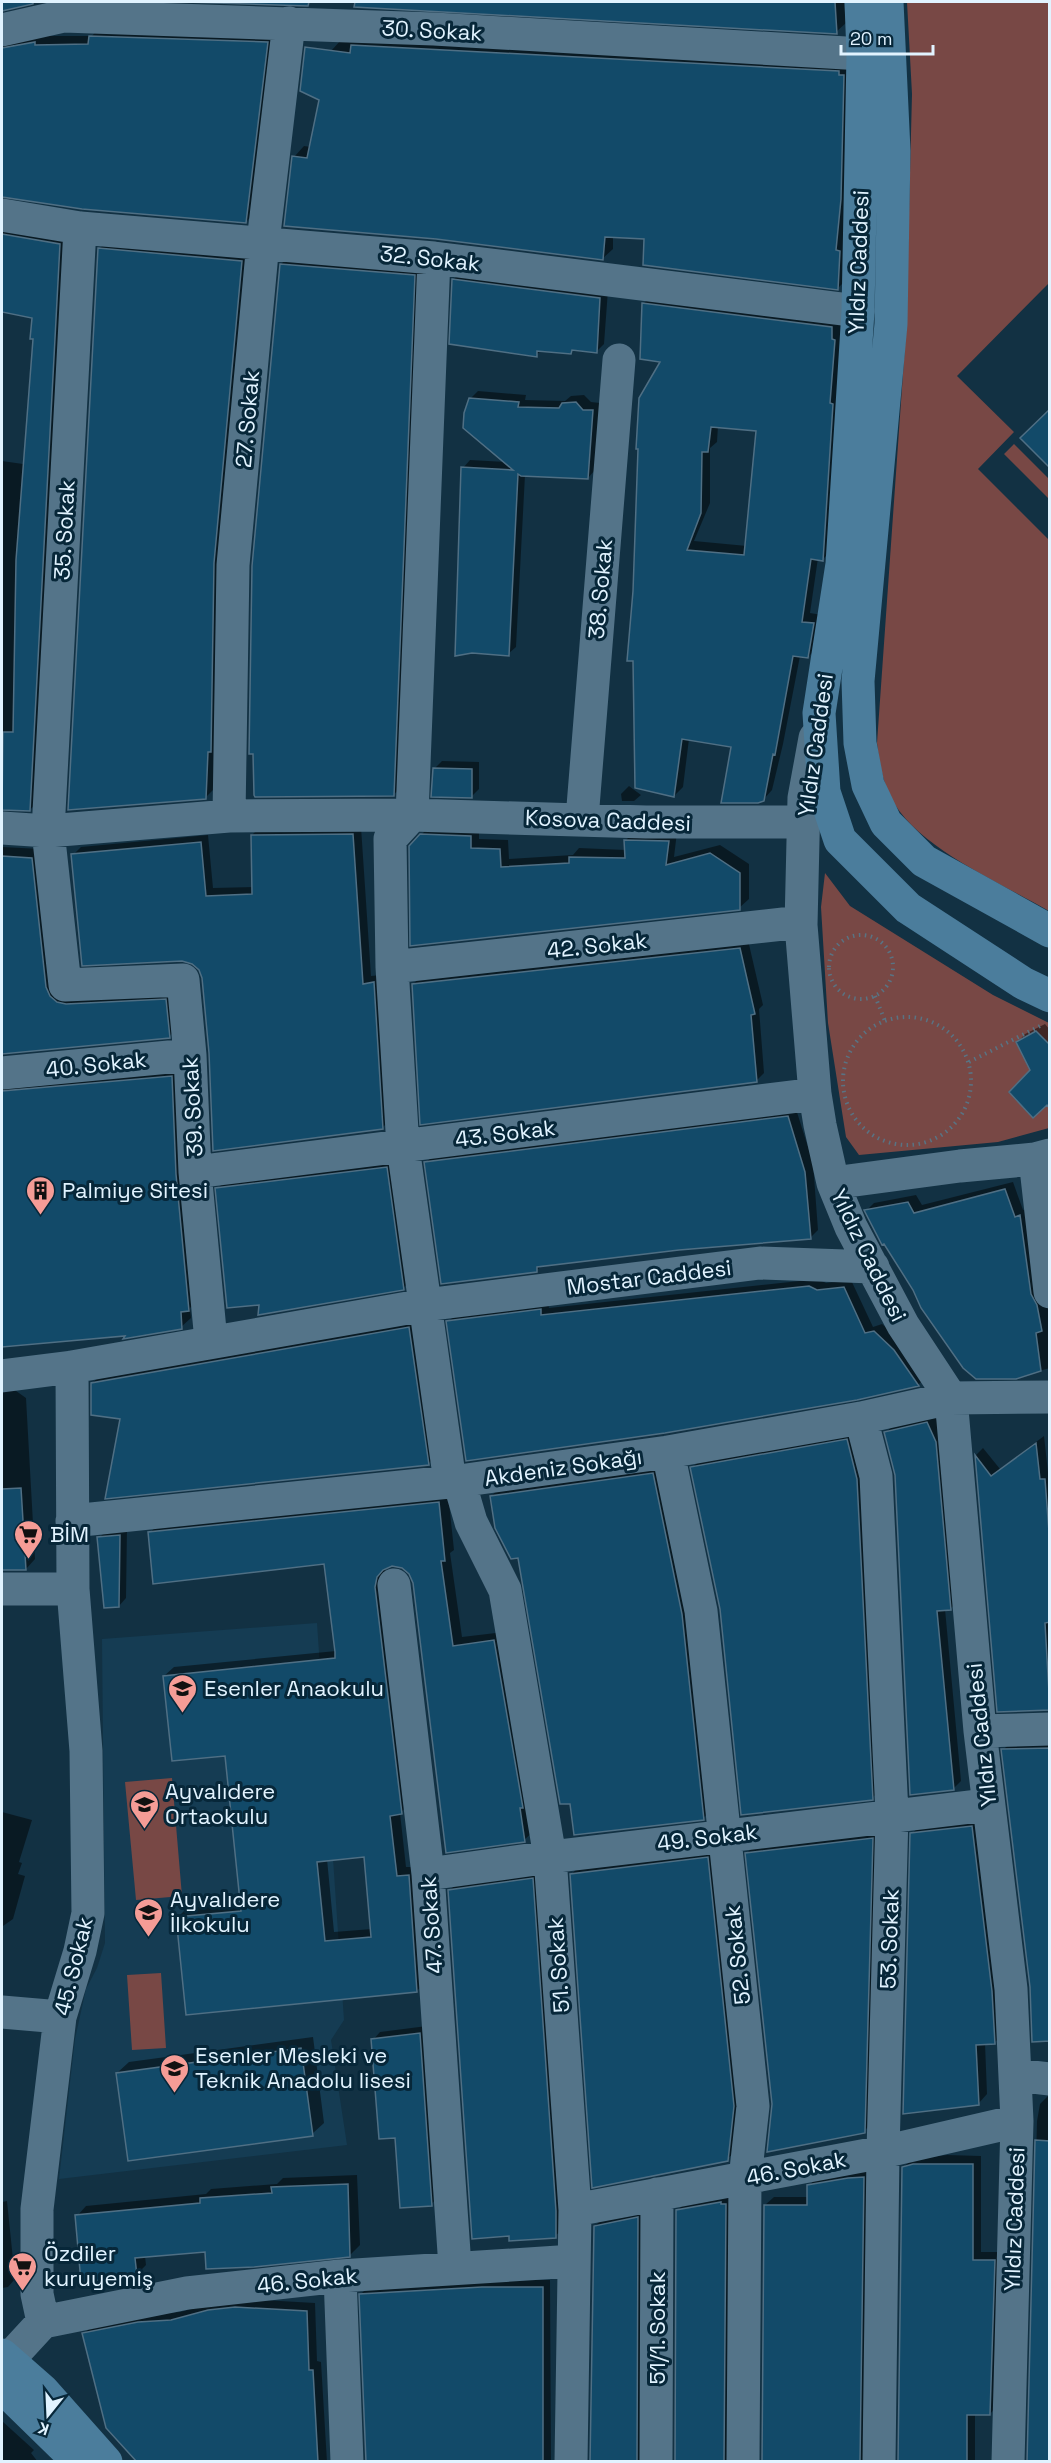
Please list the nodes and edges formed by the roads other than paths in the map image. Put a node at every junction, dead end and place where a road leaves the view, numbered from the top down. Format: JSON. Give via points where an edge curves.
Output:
{"nodes":[{"id":1,"x":861,"y":2,"type":"edge"},
{"id":2,"x":887,"y":2,"type":"edge"},
{"id":3,"x":334,"y":14,"type":"edge"},
{"id":4,"x":289,"y":23,"type":"junction"},
{"id":5,"x":2,"y":30,"type":"edge"},
{"id":6,"x":863,"y":54,"type":"junction"},
{"id":7,"x":2,"y":214,"type":"edge"},
{"id":8,"x":80,"y":228,"type":"junction"},
{"id":9,"x":263,"y":242,"type":"junction"},
{"id":10,"x":434,"y":258,"type":"junction"},
{"id":11,"x":858,"y":311,"type":"junction"},
{"id":12,"x":619,"y":360,"type":"dead end"},
{"id":13,"x":819,"y":713,"type":"junction"},
{"id":14,"x":412,"y":815,"type":"junction"},
{"id":15,"x":229,"y":816,"type":"junction"},
{"id":16,"x":582,"y":819,"type":"junction"},
{"id":17,"x":803,"y":822,"type":"junction"},
{"id":18,"x":2,"y":828,"type":"edge"},
{"id":19,"x":48,"y":831,"type":"junction"},
{"id":20,"x":801,"y":922,"type":"junction"},
{"id":21,"x":1050,"y":931,"type":"edge"},
{"id":22,"x":392,"y":968,"type":"junction"},
{"id":23,"x":183,"y":980,"type":"joint"},
{"id":24,"x":1047,"y":1006,"type":"edge"},
{"id":25,"x":190,"y":1055,"type":"junction"},
{"id":26,"x":2,"y":1073,"type":"edge"},
{"id":27,"x":815,"y":1094,"type":"junction"},
{"id":28,"x":403,"y":1146,"type":"junction"},
{"id":29,"x":1042,"y":1157,"type":"edge"},
{"id":30,"x":195,"y":1172,"type":"junction"},
{"id":31,"x":833,"y":1183,"type":"junction"},
{"id":32,"x":873,"y":1267,"type":"junction"},
{"id":33,"x":1050,"y":1292,"type":"edge"},
{"id":34,"x":425,"y":1305,"type":"junction"},
{"id":35,"x":211,"y":1341,"type":"junction"},
{"id":36,"x":72,"y":1367,"type":"junction"},
{"id":37,"x":2,"y":1376,"type":"edge"},
{"id":38,"x":1050,"y":1397,"type":"edge"},
{"id":39,"x":951,"y":1398,"type":"junction"},
{"id":40,"x":861,"y":1418,"type":"junction"},
{"id":41,"x":668,"y":1452,"type":"junction"},
{"id":42,"x":455,"y":1482,"type":"junction"},
{"id":43,"x":72,"y":1521,"type":"junction"},
{"id":44,"x":394,"y":1585,"type":"dead end"},
{"id":45,"x":2,"y":1589,"type":"edge"},
{"id":46,"x":73,"y":1589,"type":"junction"},
{"id":47,"x":1050,"y":1729,"type":"edge"},
{"id":48,"x":980,"y":1731,"type":"junction"},
{"id":49,"x":987,"y":1805,"type":"junction"},
{"id":50,"x":892,"y":1815,"type":"junction"},
{"id":51,"x":725,"y":1835,"type":"junction"},
{"id":52,"x":550,"y":1857,"type":"junction"},
{"id":53,"x":428,"y":1874,"type":"junction"},
{"id":54,"x":2,"y":2012,"type":"edge"},
{"id":55,"x":60,"y":2017,"type":"junction"},
{"id":56,"x":1015,"y":2075,"type":"junction"},
{"id":57,"x":1050,"y":2079,"type":"edge"},
{"id":58,"x":1017,"y":2121,"type":"junction"},
{"id":59,"x":883,"y":2152,"type":"junction"},
{"id":60,"x":745,"y":2179,"type":"junction"},
{"id":61,"x":657,"y":2194,"type":"junction"},
{"id":62,"x":575,"y":2210,"type":"junction"},
{"id":63,"x":574,"y":2261,"type":"junction"},
{"id":64,"x":455,"y":2267,"type":"junction"},
{"id":65,"x":340,"y":2276,"type":"junction"},
{"id":66,"x":43,"y":2322,"type":"junction"},
{"id":67,"x":4,"y":2368,"type":"edge"},
{"id":68,"x":79,"y":2462,"type":"edge"},
{"id":69,"x":106,"y":2462,"type":"edge"},
{"id":70,"x":347,"y":2462,"type":"edge"},
{"id":71,"x":571,"y":2462,"type":"edge"},
{"id":72,"x":656,"y":2462,"type":"edge"},
{"id":73,"x":743,"y":2462,"type":"edge"},
{"id":74,"x":879,"y":2462,"type":"edge"},
{"id":75,"x":1008,"y":2462,"type":"edge"}],
"edges":[{"from":1,"to":6,"type":"main road","name":"Yıldız Caddesi"},
{"from":2,"to":21,"type":"main road","name":"Yıldız Caddesi","via":[[894,151],[891,324],[858,681],[860,743],[868,785],[886,823],[924,861]]},
{"from":3,"to":4,"type":"street","name":"30. Sokak"},
{"from":3,"to":6,"type":"street","name":"30. Sokak"},
{"from":4,"to":5,"type":"street","name":"30. Sokak","via":[[64,16]]},
{"from":4,"to":9,"type":"street","name":"27. Sokak"},
{"from":6,"to":11,"type":"main road","name":"Yıldız Caddesi"},
{"from":7,"to":8,"type":"street","name":"32. Sokak"},
{"from":8,"to":9,"type":"street","name":"32. Sokak"},
{"from":8,"to":19,"type":"street","name":"35. Sokak"},
{"from":9,"to":10,"type":"street","name":"32. Sokak"},
{"from":9,"to":15,"type":"street","name":"27. Sokak","via":[[233,565]]},
{"from":10,"to":11,"type":"street","name":"32. Sokak"},
{"from":10,"to":14,"type":"street"},
{"from":11,"to":13,"type":"main road","name":"Yıldız Caddesi","via":[[842,564]]},
{"from":12,"to":16,"type":"street","name":"38. Sokak"},
{"from":13,"to":17,"type":"street","name":"Yıldız Caddesi"},
{"from":13,"to":24,"type":"main road","via":[[824,792],[840,840],[908,908],[1023,983]]},
{"from":14,"to":15,"type":"street","name":"Kosova Caddesi"},
{"from":14,"to":16,"type":"street","name":"Kosova Caddesi"},
{"from":14,"to":22,"type":"street","name":"51. Sokak","via":[[390,839]]},
{"from":15,"to":19,"type":"street","name":"Kosova Caddesi"},
{"from":16,"to":17,"type":"street","name":"Kosova Caddesi"},
{"from":17,"to":20,"type":"street","name":"Yıldız Caddesi"},
{"from":18,"to":19,"type":"street","name":"Kosova Caddesi"},
{"from":19,"to":23,"type":"street","name":"35. Sokak","via":[[65,985]]},
{"from":20,"to":22,"type":"street","name":"42. Sokak"},
{"from":20,"to":27,"type":"street","name":"Yıldız Caddesi"},
{"from":22,"to":28,"type":"street","name":"51. Sokak"},
{"from":23,"to":25,"type":"street","name":"39. Sokak"},
{"from":25,"to":26,"type":"street","name":"40. Sokak"},
{"from":25,"to":30,"type":"street","name":"39. Sokak"},
{"from":27,"to":28,"type":"street","name":"43. Sokak"},
{"from":27,"to":31,"type":"street","name":"Yıldız Caddesi"},
{"from":28,"to":30,"type":"street","name":"43. Sokak"},
{"from":28,"to":34,"type":"street","name":"51. Sokak"},
{"from":29,"to":31,"type":"street"},
{"from":29,"to":33,"type":"street"},
{"from":30,"to":35,"type":"street","name":"39. Sokak"},
{"from":31,"to":32,"type":"street","name":"Yıldız Caddesi"},
{"from":32,"to":34,"type":"street","name":"Mostar Caddesi","via":[[760,1263]]},
{"from":32,"to":39,"type":"street","name":"Yıldız Caddesi","via":[[903,1325]]},
{"from":34,"to":35,"type":"street","name":"Mostar Caddesi"},
{"from":34,"to":42,"type":"street","name":"51. Sokak"},
{"from":35,"to":36,"type":"street","name":"Mostar Caddesi"},
{"from":36,"to":37,"type":"street","name":"Mostar Caddesi"},
{"from":36,"to":43,"type":"street","name":"45. Sokak"},
{"from":38,"to":39,"type":"street","name":"Akdeniz Sokağı"},
{"from":39,"to":40,"type":"street","name":"Akdeniz Sokağı"},
{"from":39,"to":48,"type":"street","name":"Yıldız Caddesi"},
{"from":40,"to":41,"type":"street","name":"Akdeniz Sokağı"},
{"from":40,"to":50,"type":"street","name":"53. Sokak","via":[[876,1476]]},
{"from":41,"to":42,"type":"street","name":"Akdeniz Sokağı"},
{"from":41,"to":51,"type":"street","name":"52. Sokak","via":[[701,1611]]},
{"from":42,"to":43,"type":"street","name":"Akdeniz Sokağı"},
{"from":42,"to":52,"type":"street","name":"51. Sokak","via":[[505,1590]]},
{"from":43,"to":46,"type":"street","name":"45. Sokak"},
{"from":44,"to":53,"type":"street","name":"47. Sokak"},
{"from":45,"to":46,"type":"street"},
{"from":46,"to":55,"type":"street","name":"45. Sokak","via":[[87,1751],[88,1913]]},
{"from":47,"to":48,"type":"street"},
{"from":48,"to":49,"type":"street","name":"Yıldız Caddesi"},
{"from":49,"to":50,"type":"street","name":"49. Sokak"},
{"from":49,"to":56,"type":"street","name":"Yıldız Caddesi","via":[[1011,1989]]},
{"from":50,"to":51,"type":"street","name":"49. Sokak"},
{"from":50,"to":59,"type":"street","name":"53. Sokak"},
{"from":51,"to":52,"type":"street","name":"49. Sokak"},
{"from":51,"to":60,"type":"street","name":"52. Sokak","via":[[753,2106]]},
{"from":52,"to":53,"type":"street","name":"49. Sokak"},
{"from":52,"to":62,"type":"street","name":"51. Sokak"},
{"from":53,"to":64,"type":"street","name":"47. Sokak"},
{"from":54,"to":55,"type":"street"},
{"from":55,"to":66,"type":"street","name":"45. Sokak","via":[[37,2209],[37,2294]]},
{"from":56,"to":57,"type":"street"},
{"from":56,"to":58,"type":"street","name":"Yıldız Caddesi"},
{"from":58,"to":59,"type":"street","name":"46. Sokak"},
{"from":58,"to":75,"type":"street","name":"Yıldız Caddesi"},
{"from":59,"to":60,"type":"street","name":"46. Sokak"},
{"from":59,"to":74,"type":"street","name":"53. Sokak"},
{"from":60,"to":61,"type":"street","name":"46. Sokak"},
{"from":60,"to":73,"type":"street","name":"52. Sokak"},
{"from":61,"to":62,"type":"street","name":"46. Sokak"},
{"from":61,"to":72,"type":"street","name":"51/1. Sokak"},
{"from":62,"to":63,"type":"street","name":"51. Sokak"},
{"from":63,"to":64,"type":"street","name":"46. Sokak"},
{"from":63,"to":71,"type":"street","name":"51. Sokak"},
{"from":64,"to":65,"type":"street","name":"46. Sokak"},
{"from":65,"to":66,"type":"street","name":"46. Sokak","via":[[187,2293]]},
{"from":65,"to":70,"type":"street"},
{"from":66,"to":67,"type":"street"},
{"from":67,"to":68,"type":"main road"},
{"from":67,"to":69,"type":"main road","via":[[43,2391]]}]}
